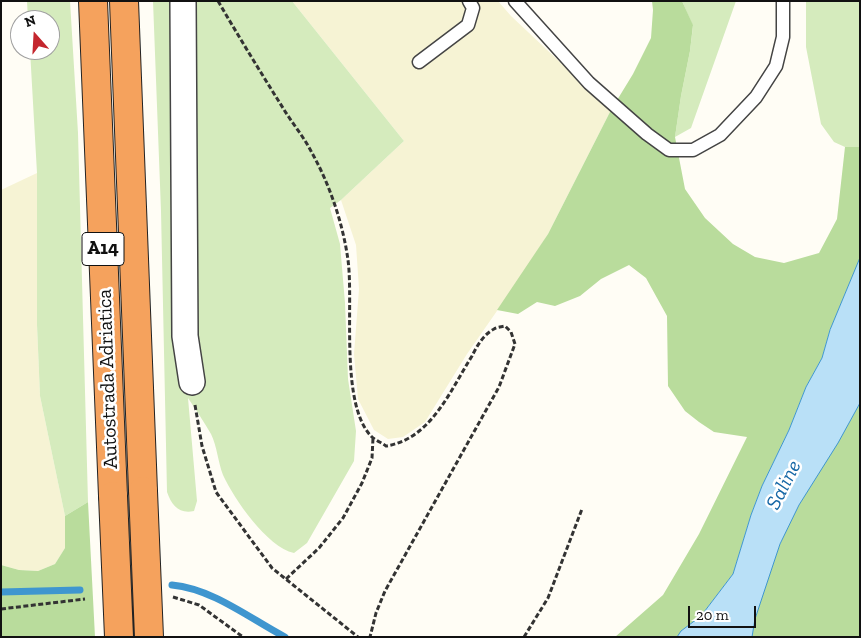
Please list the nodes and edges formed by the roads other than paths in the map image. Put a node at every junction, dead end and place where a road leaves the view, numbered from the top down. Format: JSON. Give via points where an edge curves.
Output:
{"nodes":[{"id":1,"x":93,"y":1,"type":"edge"},
{"id":2,"x":124,"y":1,"type":"edge"},
{"id":3,"x":183,"y":1,"type":"edge"},
{"id":4,"x":469,"y":1,"type":"edge"},
{"id":5,"x":515,"y":1,"type":"edge"},
{"id":6,"x":783,"y":1,"type":"edge"},
{"id":7,"x":419,"y":62,"type":"dead end"},
{"id":8,"x":192,"y":382,"type":"road end"},
{"id":9,"x":119,"y":637,"type":"edge"},
{"id":10,"x":149,"y":637,"type":"edge"}],
"edges":[{"from":1,"to":9,"type":"highway","name":"Autostrada Adriatica","number":"A14","bridge":true},
{"from":2,"to":10,"type":"highway","name":"Autostrada Adriatica","number":"A14","bridge":true},
{"from":3,"to":8,"type":"street","via":[[185,336]]},
{"from":4,"to":7,"type":"lane","via":[[473,8],[468,25]]},
{"from":5,"to":6,"type":"lane","via":[[588,83],[647,134],[669,150],[694,150],[720,134],[756,97],[776,66],[783,36]]}]}
